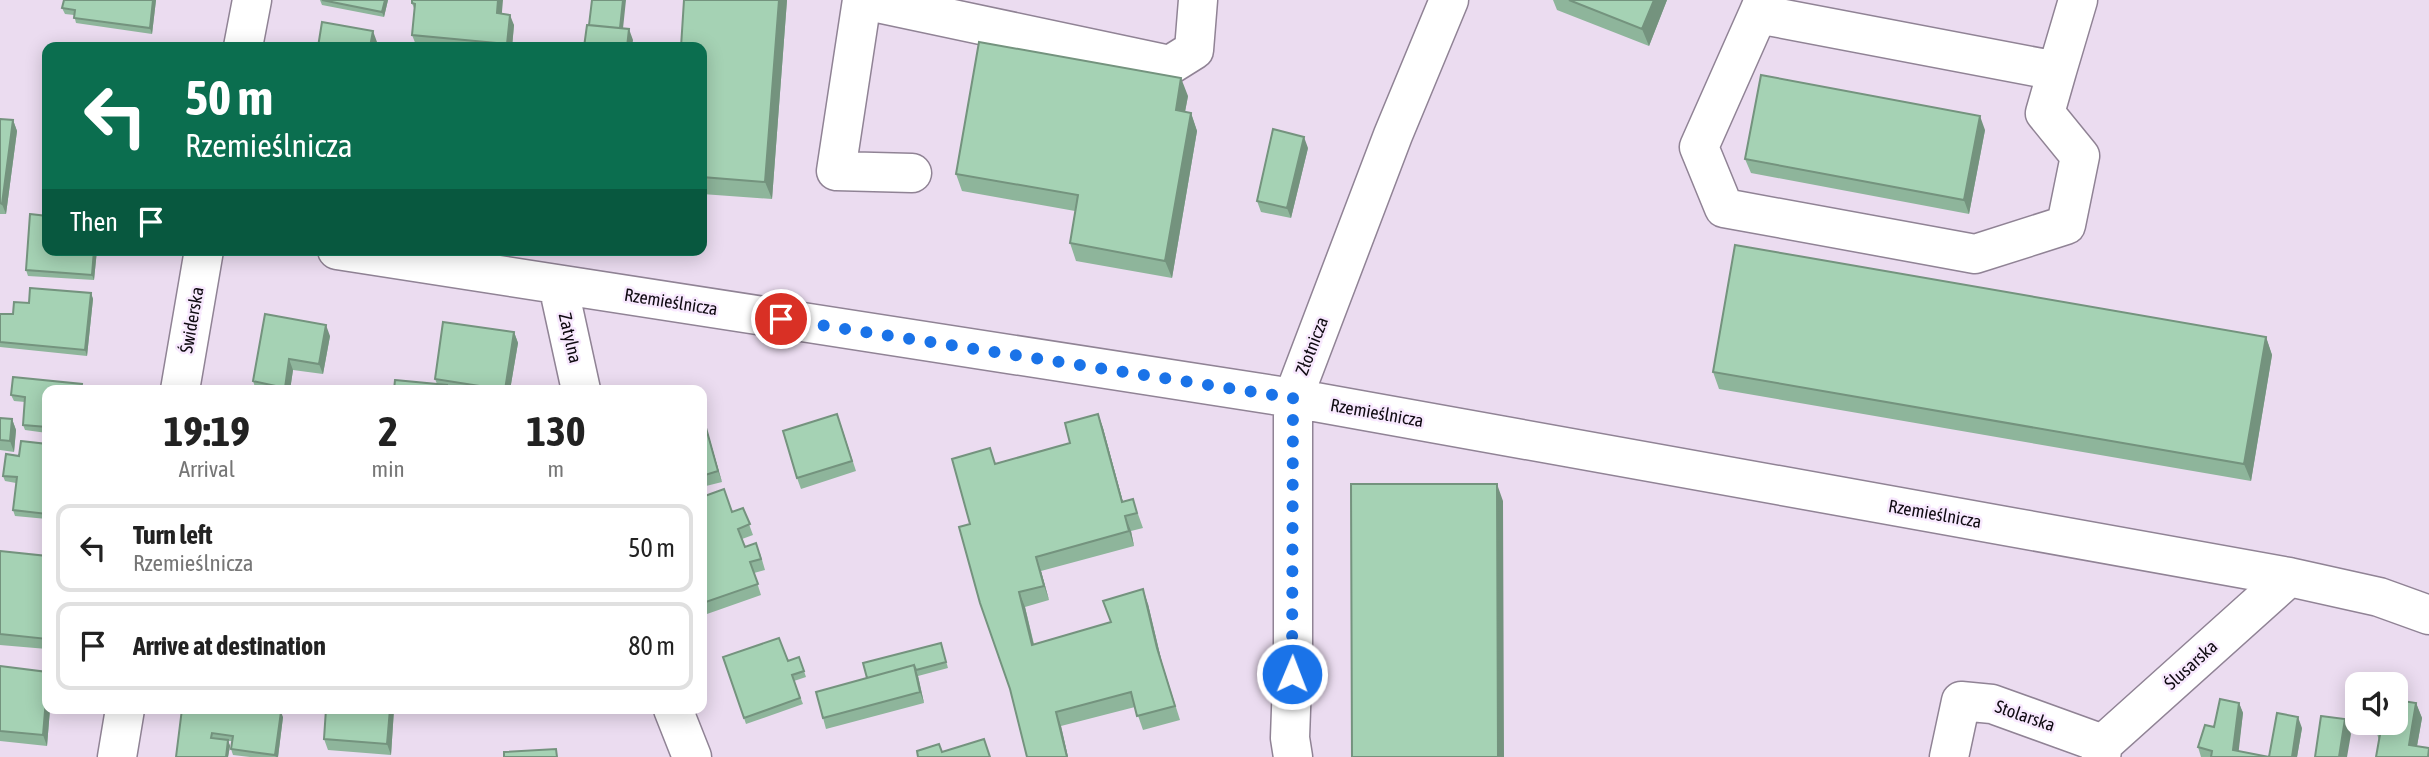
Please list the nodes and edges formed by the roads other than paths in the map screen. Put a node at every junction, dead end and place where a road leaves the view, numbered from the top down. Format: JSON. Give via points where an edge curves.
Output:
{"nodes":[{"id":1,"x":252,"y":0,"type":"edge"},
{"id":2,"x":863,"y":0,"type":"edge"},
{"id":3,"x":1198,"y":0,"type":"edge"},
{"id":4,"x":1449,"y":0,"type":"edge"},
{"id":5,"x":2078,"y":0,"type":"edge"},
{"id":6,"x":1761,"y":7,"type":"edge"},
{"id":7,"x":244,"y":42,"type":"edge"},
{"id":8,"x":2057,"y":71,"type":"junction"},
{"id":9,"x":912,"y":173,"type":"dead end"},
{"id":10,"x":203,"y":256,"type":"edge"},
{"id":11,"x":375,"y":256,"type":"edge"},
{"id":12,"x":558,"y":285,"type":"junction"},
{"id":13,"x":181,"y":385,"type":"edge"},
{"id":14,"x":580,"y":385,"type":"edge"},
{"id":15,"x":1293,"y":398,"type":"junction"},
{"id":16,"x":2289,"y":577,"type":"junction"},
{"id":17,"x":2429,"y":615,"type":"edge"},
{"id":18,"x":124,"y":714,"type":"edge"},
{"id":19,"x":675,"y":714,"type":"edge"},
{"id":20,"x":2102,"y":750,"type":"edge"},
{"id":21,"x":117,"y":757,"type":"edge"},
{"id":22,"x":692,"y":757,"type":"edge"},
{"id":23,"x":1293,"y":757,"type":"edge"},
{"id":24,"x":1949,"y":757,"type":"edge"}],
"edges":[{"from":1,"to":7,"type":"street"},
{"from":2,"to":3,"type":"street","via":[[1170,65],[1194,50]]},
{"from":2,"to":9,"type":"street","via":[[836,171]]},
{"from":4,"to":15,"type":"street","name":"Złotnicza"},
{"from":5,"to":8,"type":"street"},
{"from":6,"to":8,"type":"street"},
{"from":6,"to":8,"type":"street","via":[[1699,147],[1724,208],[1975,254],[2066,225],[2080,156],[2045,113]]},
{"from":10,"to":13,"type":"street","name":"Świderska"},
{"from":11,"to":12,"type":"street","name":"Rzemieślnicza"},
{"from":12,"to":14,"type":"street","name":"Zatylna"},
{"from":12,"to":15,"type":"street","name":"Rzemieślnicza"},
{"from":15,"to":16,"type":"street","name":"Rzemieślnicza"},
{"from":15,"to":23,"type":"street","name":"Złotnicza"},
{"from":16,"to":17,"type":"street","name":"Rzemieślnicza","via":[[2379,597]]},
{"from":16,"to":20,"type":"street","name":"Ślusarska"},
{"from":18,"to":21,"type":"street"},
{"from":19,"to":22,"type":"street"},
{"from":20,"to":24,"type":"street","name":"Stolarska","via":[[1992,704],[1961,701]]}]}
